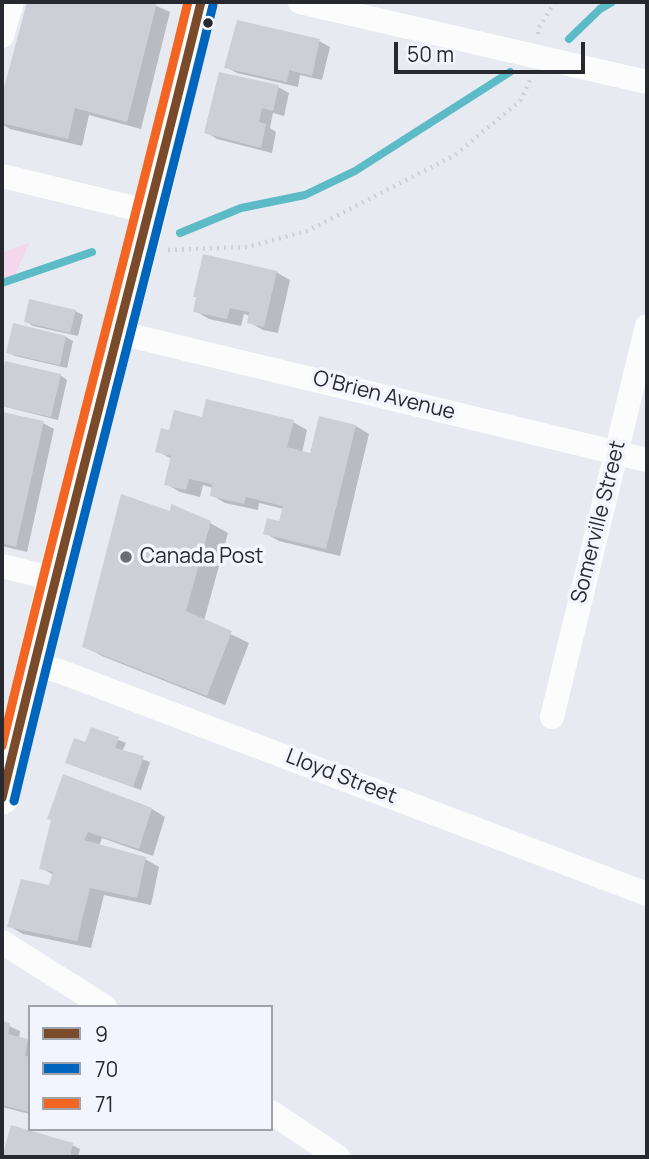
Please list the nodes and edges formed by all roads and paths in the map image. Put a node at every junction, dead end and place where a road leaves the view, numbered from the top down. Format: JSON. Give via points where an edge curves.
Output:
{"nodes":[{"id":1,"x":12,"y":2,"type":"edge"},
{"id":2,"x":201,"y":2,"type":"edge"},
{"id":3,"x":300,"y":2,"type":"edge"},
{"id":4,"x":555,"y":2,"type":"edge"},
{"id":5,"x":2,"y":36,"type":"edge"},
{"id":6,"x":537,"y":56,"type":"junction"},
{"id":7,"x":647,"y":82,"type":"edge"},
{"id":8,"x":2,"y":176,"type":"edge"},
{"id":9,"x":150,"y":212,"type":"junction"},
{"id":10,"x":164,"y":250,"type":"dead end"},
{"id":11,"x":647,"y":326,"type":"edge"},
{"id":12,"x":120,"y":332,"type":"junction"},
{"id":13,"x":616,"y":452,"type":"junction"},
{"id":14,"x":647,"y":460,"type":"edge"},
{"id":15,"x":2,"y":566,"type":"edge"},
{"id":16,"x":54,"y":579,"type":"junction"},
{"id":17,"x":34,"y":665,"type":"junction"},
{"id":18,"x":552,"y":717,"type":"dead end"},
{"id":19,"x":2,"y":798,"type":"edge"},
{"id":20,"x":647,"y":894,"type":"edge"},
{"id":21,"x":2,"y":942,"type":"edge"},
{"id":22,"x":102,"y":1005,"type":"edge"},
{"id":23,"x":273,"y":1113,"type":"edge"},
{"id":24,"x":338,"y":1157,"type":"edge"}],
"edges":[{"from":1,"to":5,"type":"street"},
{"from":2,"to":9,"type":"main road"},
{"from":3,"to":6,"type":"street"},
{"from":4,"to":6,"type":"path","via":[[538,29]]},
{"from":6,"to":7,"type":"street"},
{"from":6,"to":10,"type":"path","via":[[535,72],[520,101],[456,155],[307,231],[248,247]]},
{"from":8,"to":9,"type":"street"},
{"from":9,"to":12,"type":"main road"},
{"from":11,"to":13,"type":"street","name":"Somerville Street"},
{"from":12,"to":13,"type":"street","name":"O'Brien Avenue"},
{"from":12,"to":16,"type":"main road"},
{"from":13,"to":14,"type":"street","name":"O'Brien Avenue"},
{"from":13,"to":18,"type":"street","name":"Somerville Street"},
{"from":15,"to":16,"type":"street"},
{"from":16,"to":17,"type":"main road"},
{"from":17,"to":19,"type":"main road"},
{"from":17,"to":20,"type":"street","name":"Lloyd Street"},
{"from":21,"to":22,"type":"street"},
{"from":23,"to":24,"type":"street"}]}
